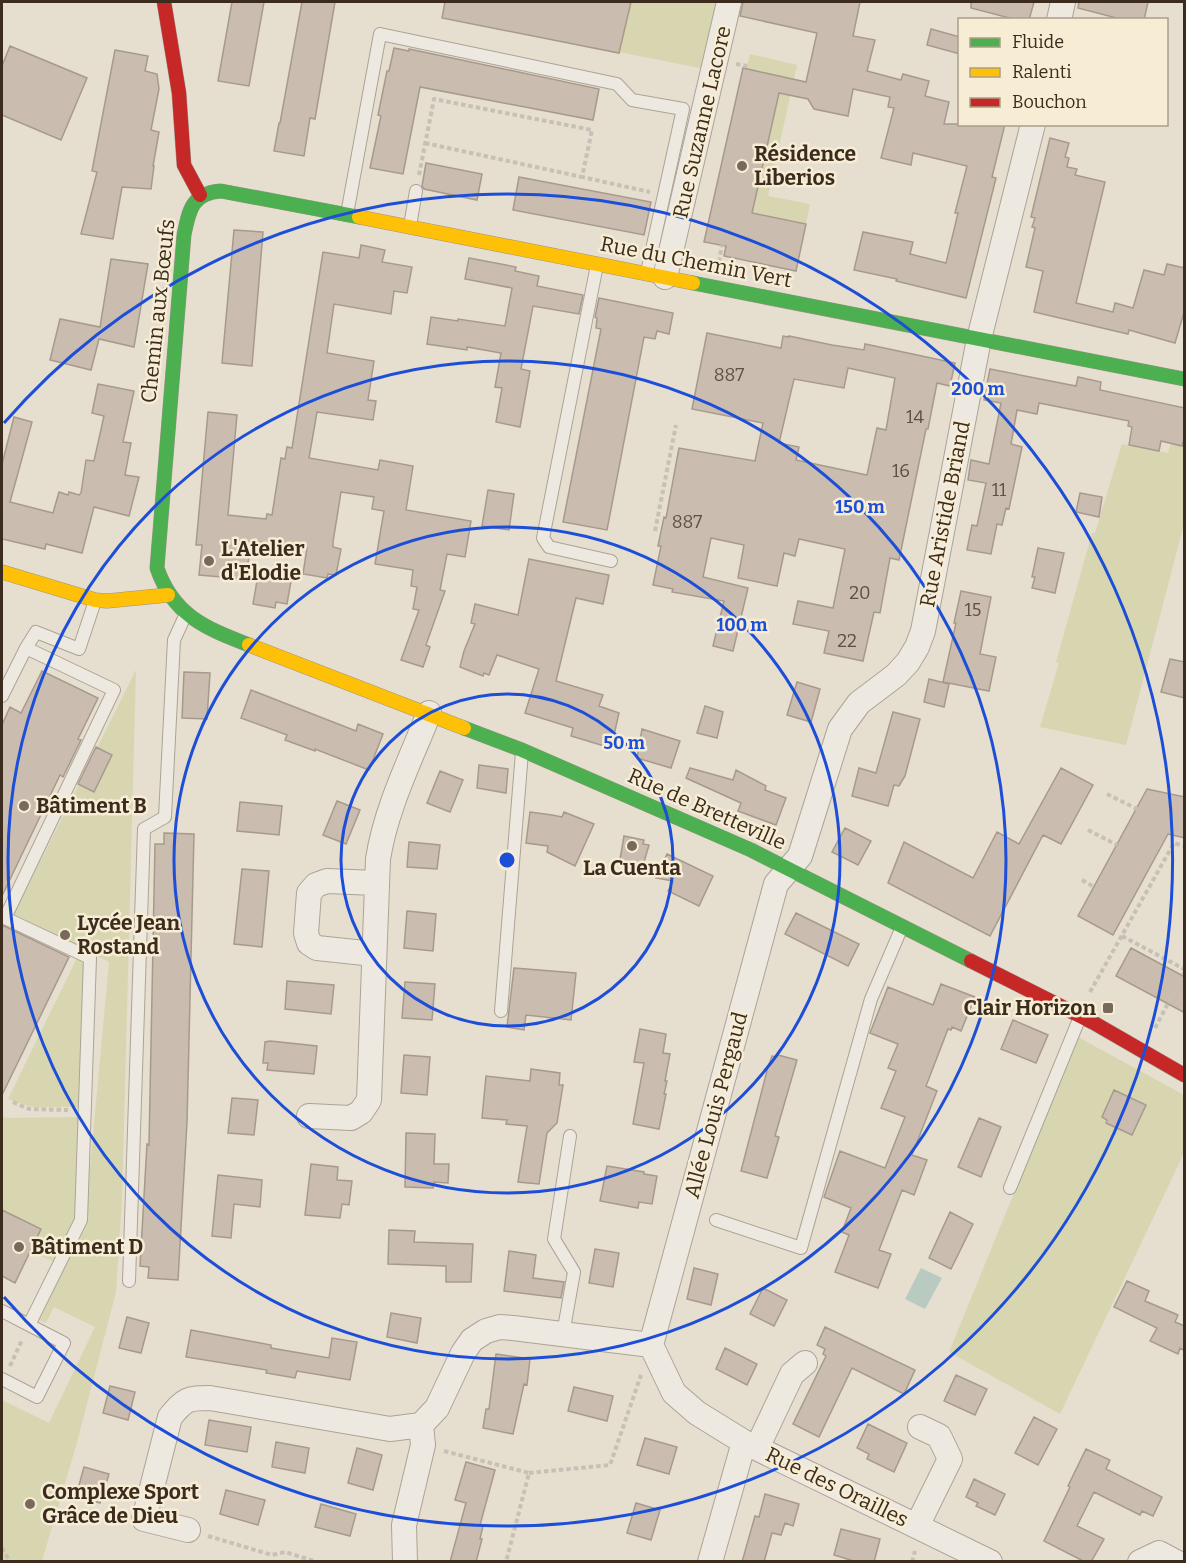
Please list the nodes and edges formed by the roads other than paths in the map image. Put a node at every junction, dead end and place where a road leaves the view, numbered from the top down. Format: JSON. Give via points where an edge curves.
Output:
{"nodes":[{"id":1,"x":164,"y":2,"type":"edge"},
{"id":2,"x":729,"y":2,"type":"edge"},
{"id":3,"x":1063,"y":2,"type":"edge"},
{"id":4,"x":1059,"y":18,"type":"edge"},
{"id":5,"x":1032,"y":126,"type":"edge"},
{"id":6,"x":416,"y":191,"type":"road end"},
{"id":7,"x":200,"y":195,"type":"junction"},
{"id":8,"x":346,"y":215,"type":"junction"},
{"id":9,"x":410,"y":227,"type":"junction"},
{"id":10,"x":597,"y":264,"type":"junction"},
{"id":11,"x":656,"y":275,"type":"junction"},
{"id":12,"x":979,"y":339,"type":"junction"},
{"id":13,"x":1185,"y":379,"type":"edge"},
{"id":14,"x":611,"y":561,"type":"dead end"},
{"id":15,"x":2,"y":572,"type":"edge"},
{"id":16,"x":168,"y":595,"type":"junction"},
{"id":17,"x":95,"y":600,"type":"junction"},
{"id":18,"x":186,"y":614,"type":"junction"},
{"id":19,"x":26,"y":648,"type":"junction"},
{"id":20,"x":2,"y":696,"type":"edge"},
{"id":21,"x":429,"y":713,"type":"junction"},
{"id":22,"x":522,"y":750,"type":"junction"},
{"id":23,"x":789,"y":868,"type":"junction"},
{"id":24,"x":376,"y":883,"type":"junction"},
{"id":25,"x":903,"y":926,"type":"junction"},
{"id":26,"x":374,"y":954,"type":"junction"},
{"id":27,"x":501,"y":1011,"type":"dead end"},
{"id":28,"x":1080,"y":1016,"type":"junction"},
{"id":29,"x":1185,"y":1075,"type":"edge"},
{"id":30,"x":309,"y":1116,"type":"dead end"},
{"id":31,"x":570,"y":1136,"type":"dead end"},
{"id":32,"x":1010,"y":1188,"type":"dead end"},
{"id":33,"x":716,"y":1220,"type":"dead end"},
{"id":34,"x":129,"y":1281,"type":"dead end"},
{"id":35,"x":2,"y":1311,"type":"edge"},
{"id":36,"x":29,"y":1325,"type":"junction"},
{"id":37,"x":563,"y":1334,"type":"junction"},
{"id":38,"x":651,"y":1346,"type":"junction"},
{"id":39,"x":805,"y":1363,"type":"dead end"},
{"id":40,"x":3,"y":1380,"type":"edge"},
{"id":41,"x":920,"y":1428,"type":"dead end"},
{"id":42,"x":422,"y":1435,"type":"junction"},
{"id":43,"x":750,"y":1445,"type":"junction"},
{"id":44,"x":917,"y":1526,"type":"junction"},
{"id":45,"x":188,"y":1530,"type":"road end"},
{"id":46,"x":405,"y":1562,"type":"edge"},
{"id":47,"x":710,"y":1562,"type":"edge"},
{"id":48,"x":990,"y":1562,"type":"edge"},
{"id":49,"x":1140,"y":1562,"type":"edge"},
{"id":50,"x":1176,"y":1562,"type":"edge"}],
"edges":[{"from":1,"to":7,"type":"street","via":[[179,93],[184,165]]},
{"from":2,"to":11,"type":"street","name":"Rue Suzanne Lacore"},
{"from":3,"to":4,"type":"street"},
{"from":5,"to":12,"type":"street","name":"Rue Aristide Briand"},
{"from":6,"to":9,"type":"lane"},
{"from":7,"to":8,"type":"street","name":"Rue du Chemin Vert","via":[[222,190]]},
{"from":7,"to":16,"type":"street","name":"Chemin aux Bœufs","via":[[191,208],[184,235],[157,562]]},
{"from":8,"to":9,"type":"street","name":"Rue du Chemin Vert"},
{"from":8,"to":11,"type":"lane","via":[[380,34],[617,84],[632,100],[683,109],[664,195]]},
{"from":9,"to":10,"type":"street","name":"Rue du Chemin Vert"},
{"from":10,"to":11,"type":"street","name":"Rue du Chemin Vert"},
{"from":10,"to":14,"type":"lane","via":[[543,538],[549,546]]},
{"from":11,"to":12,"type":"street","name":"Rue du Chemin Vert"},
{"from":12,"to":13,"type":"street","name":"Rue du Chemin Vert"},
{"from":12,"to":23,"type":"street","name":"Rue Aristide Briand","via":[[923,631],[908,662],[860,703],[840,729],[800,856]]},
{"from":15,"to":17,"type":"street"},
{"from":16,"to":17,"type":"street"},
{"from":16,"to":18,"type":"street","name":"Rue de Bretteville"},
{"from":17,"to":19,"type":"lane","via":[[79,649],[36,632]]},
{"from":18,"to":21,"type":"street","name":"Rue de Bretteville","via":[[223,635]]},
{"from":18,"to":34,"type":"lane","via":[[174,640],[165,817],[144,829]]},
{"from":19,"to":20,"type":"lane"},
{"from":19,"to":36,"type":"lane","via":[[114,690],[4,918],[90,958],[81,1220]]},
{"from":21,"to":22,"type":"street","name":"Rue de Bretteville"},
{"from":21,"to":24,"type":"street","via":[[387,817]]},
{"from":22,"to":23,"type":"street","name":"Rue de Bretteville"},
{"from":22,"to":27,"type":"lane"},
{"from":23,"to":25,"type":"street","name":"Rue de Bretteville"},
{"from":23,"to":38,"type":"street","name":"Allée Louis Pergaud","via":[[776,884]]},
{"from":24,"to":26,"type":"street"},
{"from":24,"to":26,"type":"street","via":[[327,881],[316,885],[309,893],[306,933],[309,943],[317,948]]},
{"from":25,"to":28,"type":"street","name":"Rue de Bretteville"},
{"from":25,"to":33,"type":"lane","via":[[871,999],[801,1248]]},
{"from":26,"to":30,"type":"street","via":[[369,1100],[351,1118]]},
{"from":28,"to":29,"type":"street","name":"Rue de Bretteville"},
{"from":28,"to":32,"type":"lane","via":[[1037,1113]]},
{"from":31,"to":37,"type":"lane","via":[[554,1239],[574,1272]]},
{"from":35,"to":36,"type":"lane"},
{"from":36,"to":40,"type":"lane","via":[[64,1343],[37,1397]]},
{"from":37,"to":38,"type":"street"},
{"from":37,"to":42,"type":"street","via":[[500,1327],[472,1340]]},
{"from":38,"to":43,"type":"street","name":"Rue des Orailles","via":[[675,1393],[697,1413]]},
{"from":39,"to":43,"type":"street","name":"Rue des Orailles","via":[[792,1374]]},
{"from":41,"to":44,"type":"street","name":"Rue des Orailles","via":[[939,1436],[950,1459]]},
{"from":42,"to":45,"type":"street","via":[[192,1398],[170,1417],[144,1520]]},
{"from":42,"to":46,"type":"street","via":[[404,1525]]},
{"from":43,"to":44,"type":"street","name":"Rue des Orailles"},
{"from":43,"to":47,"type":"street"},
{"from":44,"to":48,"type":"street","name":"Rue des Orailles"},
{"from":49,"to":50,"type":"street","via":[[1159,1553]]}]}
